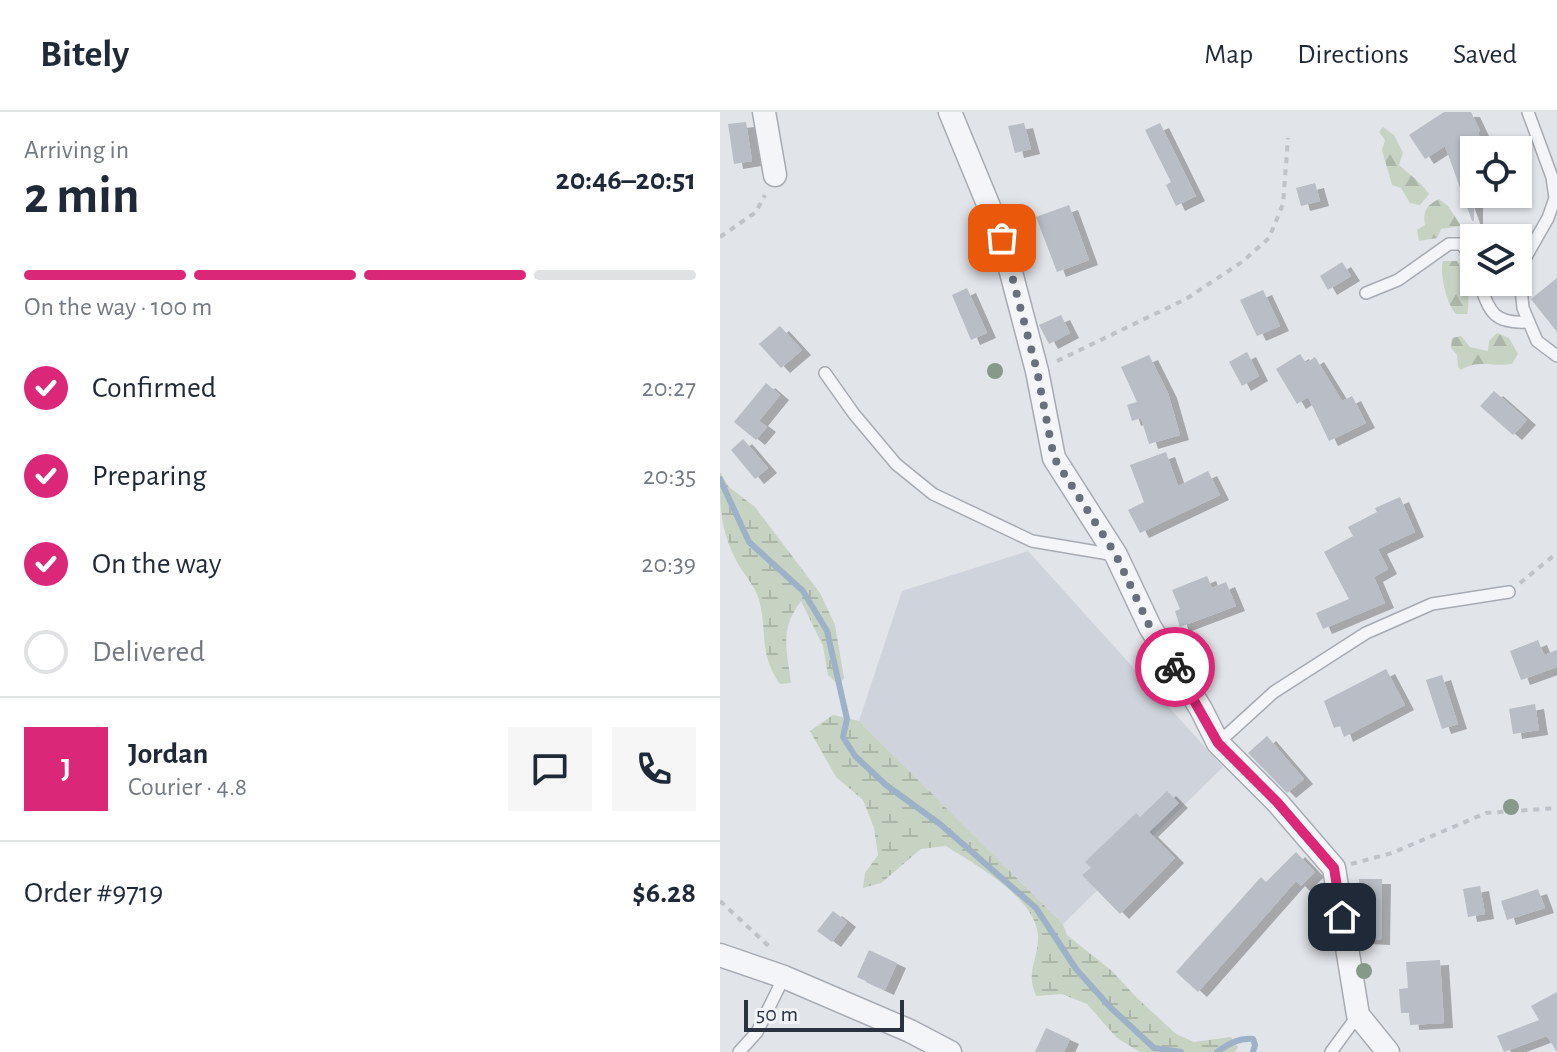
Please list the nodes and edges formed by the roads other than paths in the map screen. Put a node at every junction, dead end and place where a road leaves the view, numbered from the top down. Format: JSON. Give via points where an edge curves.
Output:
{"nodes":[{"id":1,"x":764,"y":112,"type":"edge"},
{"id":2,"x":950,"y":112,"type":"edge"},
{"id":3,"x":1528,"y":112,"type":"edge"},
{"id":4,"x":775,"y":175,"type":"road end"},
{"id":5,"x":1460,"y":244,"type":"edge"},
{"id":6,"x":1366,"y":293,"type":"dead end"},
{"id":7,"x":1484,"y":296,"type":"edge"},
{"id":8,"x":1528,"y":322,"type":"junction"},
{"id":9,"x":1557,"y":356,"type":"edge"},
{"id":10,"x":825,"y":373,"type":"dead end"},
{"id":11,"x":1116,"y":555,"type":"junction"},
{"id":12,"x":1509,"y":592,"type":"road end"},
{"id":13,"x":1218,"y":743,"type":"junction"},
{"id":14,"x":720,"y":955,"type":"edge"},
{"id":15,"x":784,"y":977,"type":"junction"},
{"id":16,"x":1358,"y":1015,"type":"junction"},
{"id":17,"x":739,"y":1052,"type":"edge"},
{"id":18,"x":950,"y":1052,"type":"edge"},
{"id":19,"x":1331,"y":1052,"type":"edge"},
{"id":20,"x":1388,"y":1052,"type":"edge"}],
"edges":[{"from":1,"to":4,"type":"street"},
{"from":2,"to":11,"type":"street","via":[[1002,238],[1054,458]]},
{"from":3,"to":8,"type":"lane","via":[[1555,198],[1519,269]]},
{"from":5,"to":6,"type":"lane","via":[[1449,244],[1398,280]]},
{"from":7,"to":8,"type":"lane","via":[[1490,311],[1509,323]]},
{"from":8,"to":9,"type":"lane","via":[[1537,341]]},
{"from":10,"to":11,"type":"lane","via":[[896,464],[933,494],[1032,541]]},
{"from":11,"to":13,"type":"street","via":[[1150,627]]},
{"from":12,"to":13,"type":"lane","via":[[1432,604],[1366,633],[1274,692]]},
{"from":13,"to":16,"type":"street","via":[[1334,868]]},
{"from":14,"to":15,"type":"street"},
{"from":15,"to":17,"type":"lane","via":[[757,1032]]},
{"from":15,"to":18,"type":"street"},
{"from":16,"to":19,"type":"lane"},
{"from":16,"to":20,"type":"street"}]}
